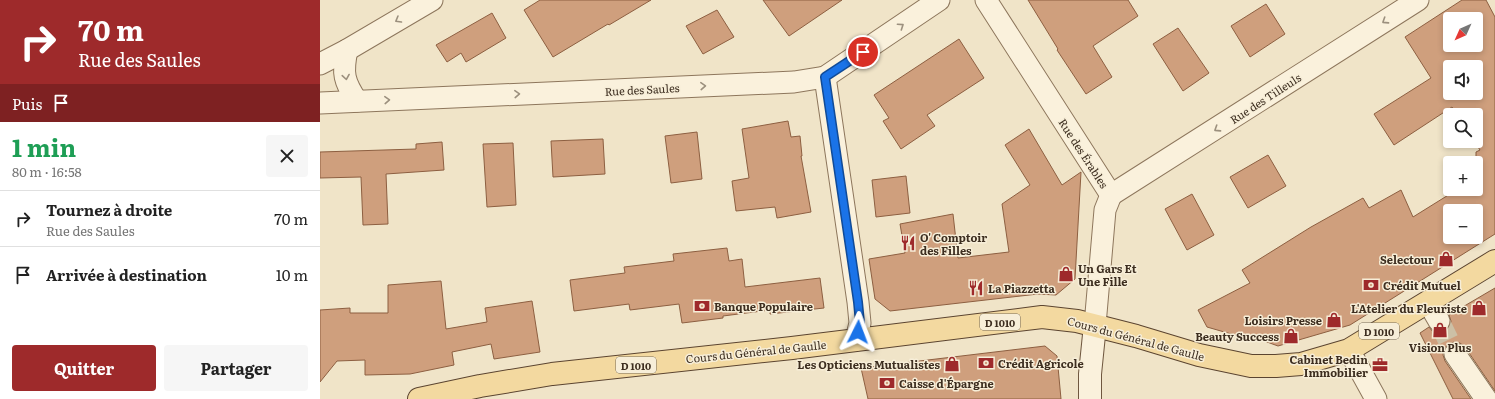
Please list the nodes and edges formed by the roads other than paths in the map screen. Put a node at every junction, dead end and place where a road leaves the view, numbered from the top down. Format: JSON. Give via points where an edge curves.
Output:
{"nodes":[{"id":1,"x":432,"y":0,"type":"edge"},
{"id":2,"x":939,"y":0,"type":"edge"},
{"id":3,"x":986,"y":0,"type":"edge"},
{"id":4,"x":1418,"y":0,"type":"edge"},
{"id":5,"x":347,"y":50,"type":"junction"},
{"id":6,"x":320,"y":64,"type":"edge"},
{"id":7,"x":825,"y":77,"type":"junction"},
{"id":8,"x":357,"y":101,"type":"junction"},
{"id":9,"x":320,"y":103,"type":"edge"},
{"id":10,"x":1111,"y":195,"type":"junction"},
{"id":11,"x":1495,"y":262,"type":"edge"},
{"id":12,"x":1428,"y":302,"type":"junction"},
{"id":13,"x":1439,"y":321,"type":"tunnel mouth"},
{"id":14,"x":1095,"y":325,"type":"junction"},
{"id":15,"x":856,"y":340,"type":"junction"},
{"id":16,"x":1349,"y":350,"type":"junction"},
{"id":17,"x":1456,"y":354,"type":"tunnel mouth"},
{"id":18,"x":419,"y":399,"type":"edge"},
{"id":19,"x":1090,"y":399,"type":"edge"},
{"id":20,"x":1376,"y":399,"type":"edge"},
{"id":21,"x":1486,"y":399,"type":"edge"}],
"edges":[{"from":1,"to":5,"type":"street","one_way":true},
{"from":7,"to":2,"type":"street","name":"Rue des Saules","one_way":true},
{"from":3,"to":10,"type":"street","name":"Rue des Érables"},
{"from":4,"to":10,"type":"street","name":"Rue des Tilleuls","one_way":true},
{"from":5,"to":6,"type":"street"},
{"from":5,"to":8,"type":"street","one_way":true,"via":[[344,64],[345,81]]},
{"from":8,"to":7,"type":"street","name":"Rue des Saules","one_way":true,"via":[[794,82]]},
{"from":7,"to":15,"type":"street","via":[[858,302],[860,323]]},
{"from":8,"to":9,"type":"street","name":"Rue des Saules"},
{"from":10,"to":14,"type":"street","name":"Rue des Érables","via":[[1105,210]]},
{"from":11,"to":12,"type":"main road","name":"Cours du Général de Gaulle","number":"D 1010"},
{"from":12,"to":13,"type":"street"},
{"from":12,"to":16,"type":"main road","name":"Cours du Général de Gaulle","number":"D 1010"},
{"from":14,"to":15,"type":"main road","name":"Cours du Général de Gaulle","number":"D 1010","via":[[1042,317]]},
{"from":14,"to":16,"type":"main road","name":"Cours du Général de Gaulle","number":"D 1010","via":[[1199,355],[1251,366],[1301,364]]},
{"from":14,"to":19,"type":"street"},
{"from":15,"to":18,"type":"main road","name":"Cours du Général de Gaulle","number":"D 1010","via":[[552,374]]},
{"from":16,"to":20,"type":"street"},
{"from":17,"to":21,"type":"street"}]}
